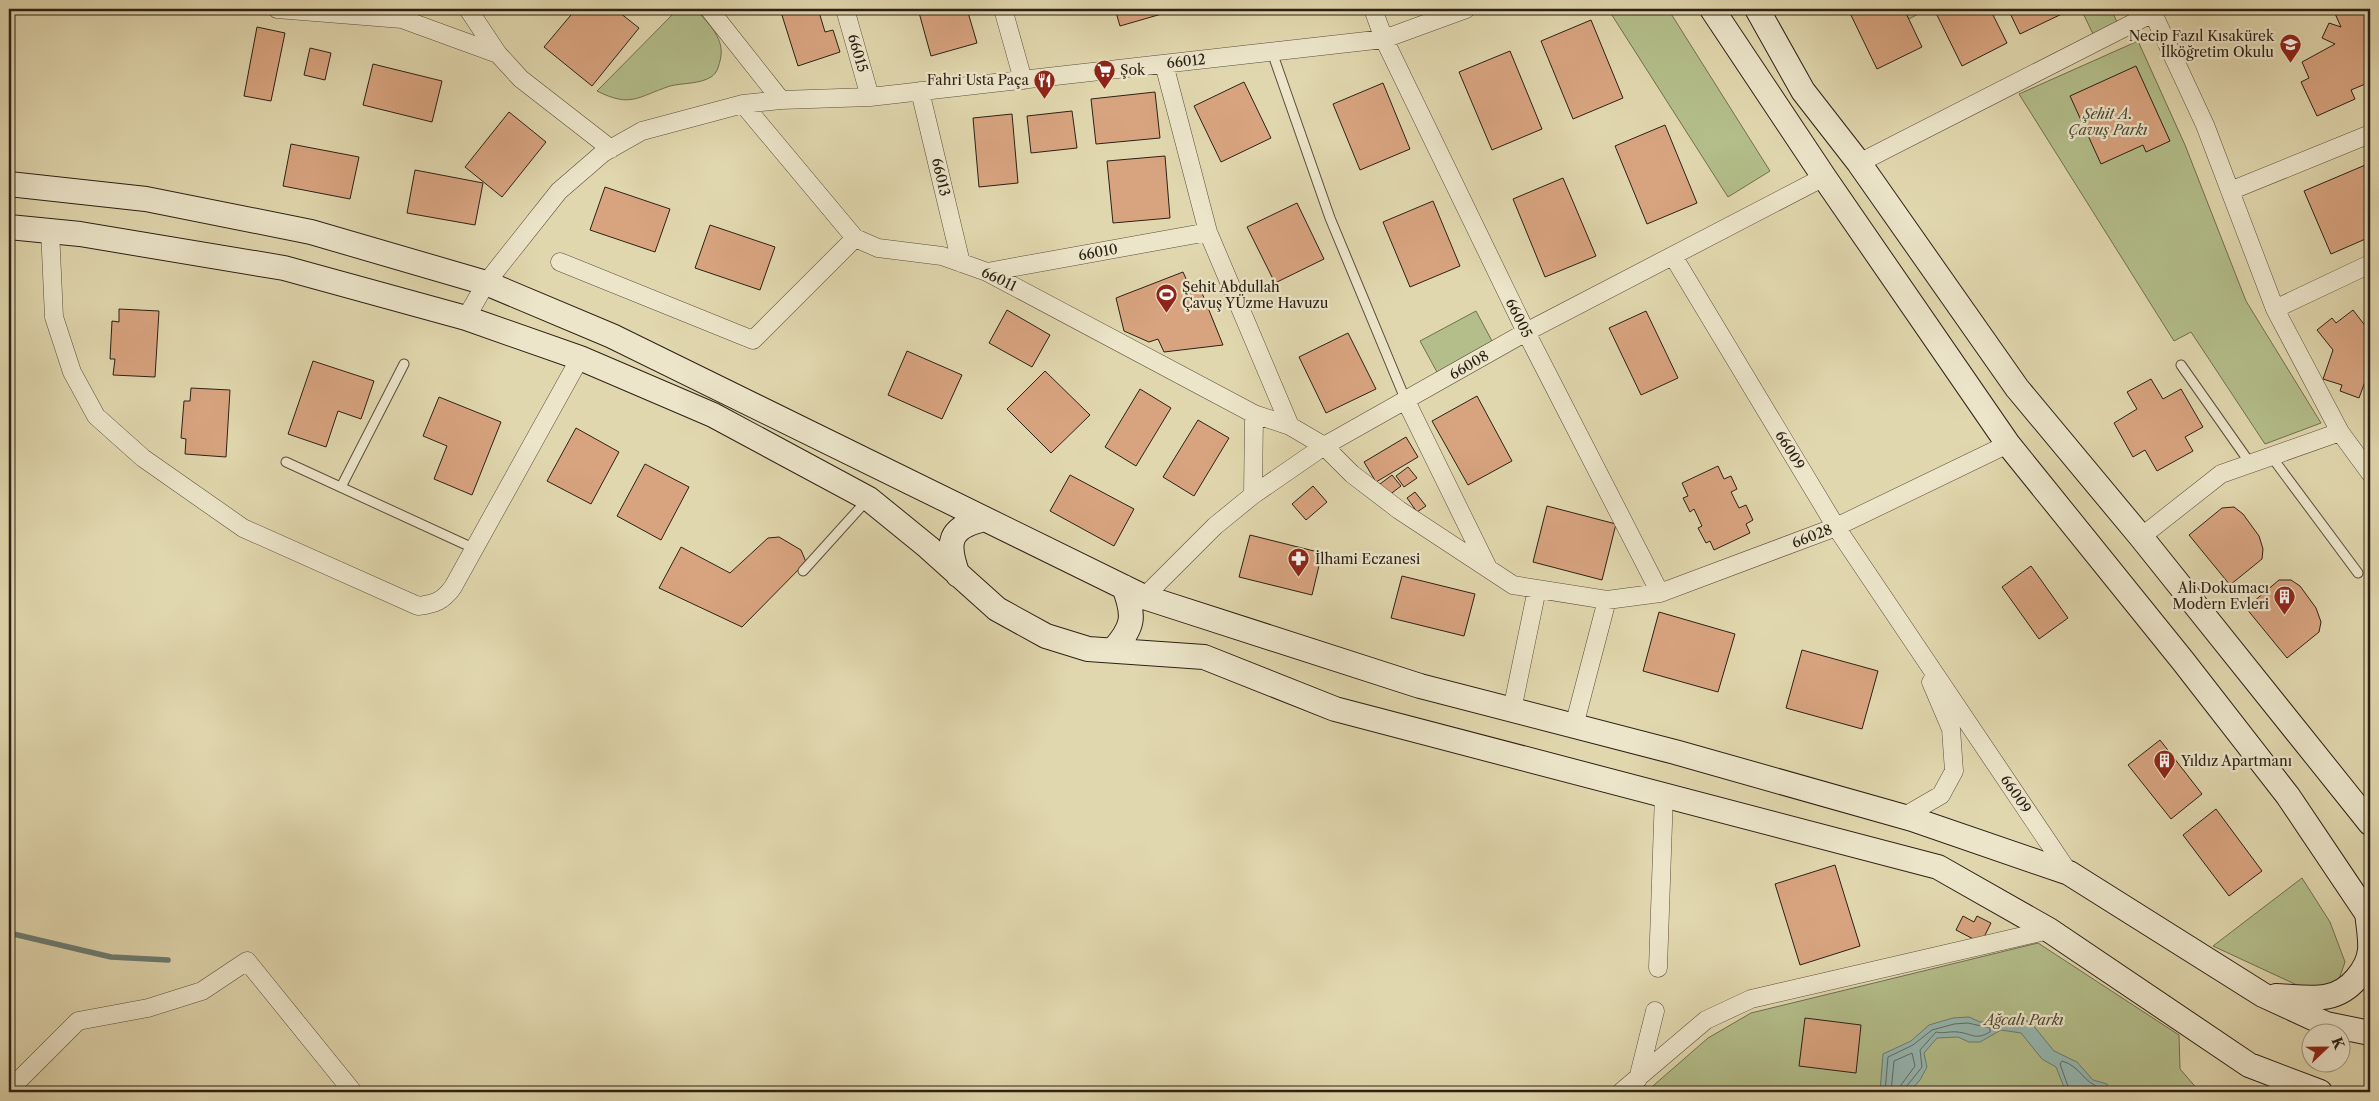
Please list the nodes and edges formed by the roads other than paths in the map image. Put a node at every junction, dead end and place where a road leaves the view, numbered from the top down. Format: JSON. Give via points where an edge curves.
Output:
{"nodes":[{"id":1,"x":277,"y":9,"type":"edge"},
{"id":2,"x":468,"y":9,"type":"edge"},
{"id":3,"x":709,"y":9,"type":"edge"},
{"id":4,"x":845,"y":9,"type":"edge"},
{"id":5,"x":1003,"y":9,"type":"edge"},
{"id":6,"x":1373,"y":9,"type":"edge"},
{"id":7,"x":1466,"y":9,"type":"edge"},
{"id":8,"x":1712,"y":9,"type":"edge"},
{"id":9,"x":1757,"y":9,"type":"edge"},
{"id":10,"x":2152,"y":11,"type":"edge"},
{"id":11,"x":1384,"y":39,"type":"junction"},
{"id":12,"x":1272,"y":52,"type":"junction"},
{"id":13,"x":498,"y":54,"type":"junction"},
{"id":14,"x":1164,"y":64,"type":"junction"},
{"id":15,"x":1023,"y":80,"type":"junction"},
{"id":16,"x":920,"y":91,"type":"junction"},
{"id":17,"x":870,"y":97,"type":"junction"},
{"id":18,"x":781,"y":100,"type":"junction"},
{"id":19,"x":743,"y":104,"type":"junction"},
{"id":20,"x":2370,"y":134,"type":"edge"},
{"id":21,"x":610,"y":149,"type":"junction"},
{"id":22,"x":1859,"y":163,"type":"junction"},
{"id":23,"x":1824,"y":177,"type":"junction"},
{"id":24,"x":9,"y":184,"type":"edge"},
{"id":25,"x":2230,"y":191,"type":"junction"},
{"id":26,"x":9,"y":227,"type":"edge"},
{"id":27,"x":50,"y":230,"type":"junction"},
{"id":28,"x":1208,"y":232,"type":"junction"},
{"id":29,"x":855,"y":238,"type":"junction"},
{"id":30,"x":1672,"y":256,"type":"junction"},
{"id":31,"x":560,"y":262,"type":"dead end"},
{"id":32,"x":961,"y":263,"type":"junction"},
{"id":33,"x":2370,"y":264,"type":"edge"},
{"id":34,"x":987,"y":272,"type":"junction"},
{"id":35,"x":486,"y":284,"type":"junction"},
{"id":36,"x":2275,"y":309,"type":"junction"},
{"id":37,"x":466,"y":318,"type":"junction"},
{"id":38,"x":1526,"y":332,"type":"junction"},
{"id":39,"x":580,"y":358,"type":"junction"},
{"id":40,"x":404,"y":364,"type":"dead end"},
{"id":41,"x":2181,"y":366,"type":"dead end"},
{"id":42,"x":1406,"y":401,"type":"junction"},
{"id":43,"x":1254,"y":414,"type":"junction"},
{"id":44,"x":1290,"y":426,"type":"junction"},
{"id":45,"x":2340,"y":432,"type":"junction"},
{"id":46,"x":2008,"y":444,"type":"junction"},
{"id":47,"x":1324,"y":446,"type":"junction"},
{"id":48,"x":2271,"y":455,"type":"junction"},
{"id":49,"x":286,"y":462,"type":"dead end"},
{"id":50,"x":2250,"y":463,"type":"junction"},
{"id":51,"x":2370,"y":474,"type":"edge"},
{"id":52,"x":341,"y":487,"type":"junction"},
{"id":53,"x":1253,"y":495,"type":"junction"},
{"id":54,"x":868,"y":499,"type":"junction"},
{"id":55,"x":985,"y":519,"type":"junction"},
{"id":56,"x":1836,"y":527,"type":"junction"},
{"id":57,"x":2141,"y":537,"type":"junction"},
{"id":58,"x":473,"y":548,"type":"junction"},
{"id":59,"x":1488,"y":569,"type":"junction"},
{"id":60,"x":803,"y":571,"type":"dead end"},
{"id":61,"x":2358,"y":573,"type":"dead end"},
{"id":62,"x":958,"y":576,"type":"junction"},
{"id":63,"x":1537,"y":589,"type":"junction"},
{"id":64,"x":1134,"y":592,"type":"junction"},
{"id":65,"x":1660,"y":593,"type":"junction"},
{"id":66,"x":1607,"y":600,"type":"junction"},
{"id":67,"x":1913,"y":641,"type":"junction"},
{"id":68,"x":1112,"y":650,"type":"junction"},
{"id":69,"x":1512,"y":710,"type":"junction"},
{"id":70,"x":1574,"y":726,"type":"junction"},
{"id":71,"x":1664,"y":794,"type":"junction"},
{"id":72,"x":1903,"y":817,"type":"junction"},
{"id":73,"x":2370,"y":823,"type":"edge"},
{"id":74,"x":2069,"y":873,"type":"junction"},
{"id":75,"x":2368,"y":915,"type":"edge"},
{"id":76,"x":2049,"y":930,"type":"junction"},
{"id":77,"x":1658,"y":968,"type":"dead end"},
{"id":78,"x":2263,"y":995,"type":"junction"},
{"id":79,"x":1655,"y":1011,"type":"dead end"},
{"id":80,"x":2370,"y":1033,"type":"edge"},
{"id":81,"x":1638,"y":1079,"type":"junction"},
{"id":82,"x":2313,"y":1091,"type":"edge"},
{"id":83,"x":14,"y":1092,"type":"edge"},
{"id":84,"x":353,"y":1092,"type":"edge"},
{"id":85,"x":1621,"y":1092,"type":"edge"}],
"edges":[{"from":1,"to":13,"type":"street","via":[[402,19]]},
{"from":2,"to":13,"type":"street"},
{"from":3,"to":18,"type":"street"},
{"from":4,"to":17,"type":"street","name":"66015"},
{"from":5,"to":15,"type":"street"},
{"from":6,"to":11,"type":"street","name":"66005"},
{"from":7,"to":11,"type":"street","name":"66012"},
{"from":8,"to":23,"type":"main road"},
{"from":9,"to":22,"type":"main road","via":[[1803,92]]},
{"from":10,"to":22,"type":"street"},
{"from":10,"to":25,"type":"street","via":[[2205,125]]},
{"from":11,"to":12,"type":"street","name":"66012"},
{"from":11,"to":38,"type":"street","name":"66005"},
{"from":12,"to":14,"type":"street","name":"66012"},
{"from":12,"to":42,"type":"lane","via":[[1330,218]]},
{"from":13,"to":21,"type":"street","via":[[521,79]]},
{"from":14,"to":15,"type":"street","name":"66012"},
{"from":14,"to":28,"type":"street"},
{"from":15,"to":16,"type":"street","name":"66012"},
{"from":16,"to":17,"type":"street","name":"66012"},
{"from":16,"to":32,"type":"street","name":"66013"},
{"from":17,"to":18,"type":"street","name":"66012"},
{"from":18,"to":19,"type":"street","name":"66012"},
{"from":19,"to":21,"type":"street","name":"66012","via":[[642,130]]},
{"from":19,"to":29,"type":"street","name":"66011"},
{"from":20,"to":25,"type":"street"},
{"from":21,"to":35,"type":"street","name":"66012","via":[[559,191]]},
{"from":22,"to":57,"type":"main road","via":[[2017,388]]},
{"from":23,"to":30,"type":"street","name":"66008"},
{"from":23,"to":46,"type":"main road"},
{"from":24,"to":35,"type":"main road","via":[[146,199],[311,232]]},
{"from":25,"to":36,"type":"street"},
{"from":26,"to":27,"type":"main road"},
{"from":27,"to":37,"type":"main road","via":[[284,268]]},
{"from":27,"to":58,"type":"street","via":[[54,317],[72,372],[96,416],[143,458],[243,528],[418,606],[436,604],[445,598]]},
{"from":28,"to":34,"type":"street","name":"66010"},
{"from":28,"to":44,"type":"street"},
{"from":29,"to":31,"type":"street","via":[[753,340]]},
{"from":29,"to":32,"type":"street","name":"66011","via":[[878,248],[942,256]]},
{"from":30,"to":38,"type":"street","name":"66008"},
{"from":30,"to":56,"type":"street","name":"66009"},
{"from":32,"to":34,"type":"street","name":"66011"},
{"from":33,"to":36,"type":"street"},
{"from":34,"to":43,"type":"street","name":"66011"},
{"from":35,"to":37,"type":"street","name":"66012"},
{"from":35,"to":55,"type":"main road","via":[[612,336]]},
{"from":36,"to":45,"type":"street"},
{"from":37,"to":39,"type":"main road"},
{"from":38,"to":42,"type":"street","name":"66008"},
{"from":38,"to":65,"type":"street","name":"66005"},
{"from":39,"to":54,"type":"main road","via":[[713,415]]},
{"from":39,"to":58,"type":"street"},
{"from":40,"to":52,"type":"lane"},
{"from":41,"to":50,"type":"lane"},
{"from":42,"to":47,"type":"street","name":"66008"},
{"from":42,"to":59,"type":"street"},
{"from":43,"to":44,"type":"street","name":"66011"},
{"from":43,"to":53,"type":"street"},
{"from":44,"to":47,"type":"street","name":"66011"},
{"from":45,"to":48,"type":"street"},
{"from":45,"to":51,"type":"street"},
{"from":46,"to":56,"type":"street","name":"66028"},
{"from":46,"to":75,"type":"main road","via":[[2288,796]]},
{"from":47,"to":53,"type":"street","name":"66008"},
{"from":47,"to":59,"type":"street","name":"66011","via":[[1352,474],[1399,510]]},
{"from":48,"to":50,"type":"street"},
{"from":48,"to":61,"type":"lane"},
{"from":49,"to":52,"type":"lane"},
{"from":50,"to":57,"type":"street","via":[[2221,474]]},
{"from":52,"to":58,"type":"lane"},
{"from":53,"to":64,"type":"street","name":"66008"},
{"from":54,"to":60,"type":"lane"},
{"from":54,"to":62,"type":"main road","via":[[928,546]]},
{"from":55,"to":62,"type":"main road","via":[[968,522],[954,538],[950,548]]},
{"from":55,"to":64,"type":"main road"},
{"from":56,"to":65,"type":"street","name":"66028"},
{"from":56,"to":67,"type":"street","name":"66009"},
{"from":57,"to":73,"type":"main road"},
{"from":59,"to":63,"type":"street","name":"66028","via":[[1514,585]]},
{"from":62,"to":68,"type":"main road","via":[[997,609],[1046,636],[1088,649]]},
{"from":63,"to":66,"type":"street","name":"66028"},
{"from":63,"to":69,"type":"street"},
{"from":64,"to":68,"type":"main road","via":[[1130,625],[1124,638]]},
{"from":64,"to":69,"type":"main road","via":[[1420,686]]},
{"from":65,"to":66,"type":"street","name":"66028"},
{"from":66,"to":70,"type":"street"},
{"from":67,"to":72,"type":"street","name":"66009","via":[[1951,729],[1954,771],[1941,795]]},
{"from":67,"to":74,"type":"street","name":"66009"},
{"from":68,"to":71,"type":"main road","via":[[1204,657],[1335,709]]},
{"from":69,"to":70,"type":"main road"},
{"from":70,"to":72,"type":"main road"},
{"from":71,"to":76,"type":"main road","via":[[1938,867]]},
{"from":71,"to":77,"type":"street"},
{"from":72,"to":74,"type":"main road"},
{"from":74,"to":78,"type":"main road"},
{"from":75,"to":78,"type":"main road","via":[[2370,951],[2362,972],[2349,988],[2335,996],[2319,998]]},
{"from":76,"to":81,"type":"street","via":[[1750,999],[1706,1020]]},
{"from":76,"to":82,"type":"main road","via":[[2249,1065]]},
{"from":78,"to":80,"type":"main road","via":[[2326,1024]]},
{"from":79,"to":81,"type":"street"},
{"from":81,"to":85,"type":"street"},
{"from":83,"to":84,"type":"street","via":[[16,1083],[78,1021],[148,1008],[202,990],[247,960]]}]}
